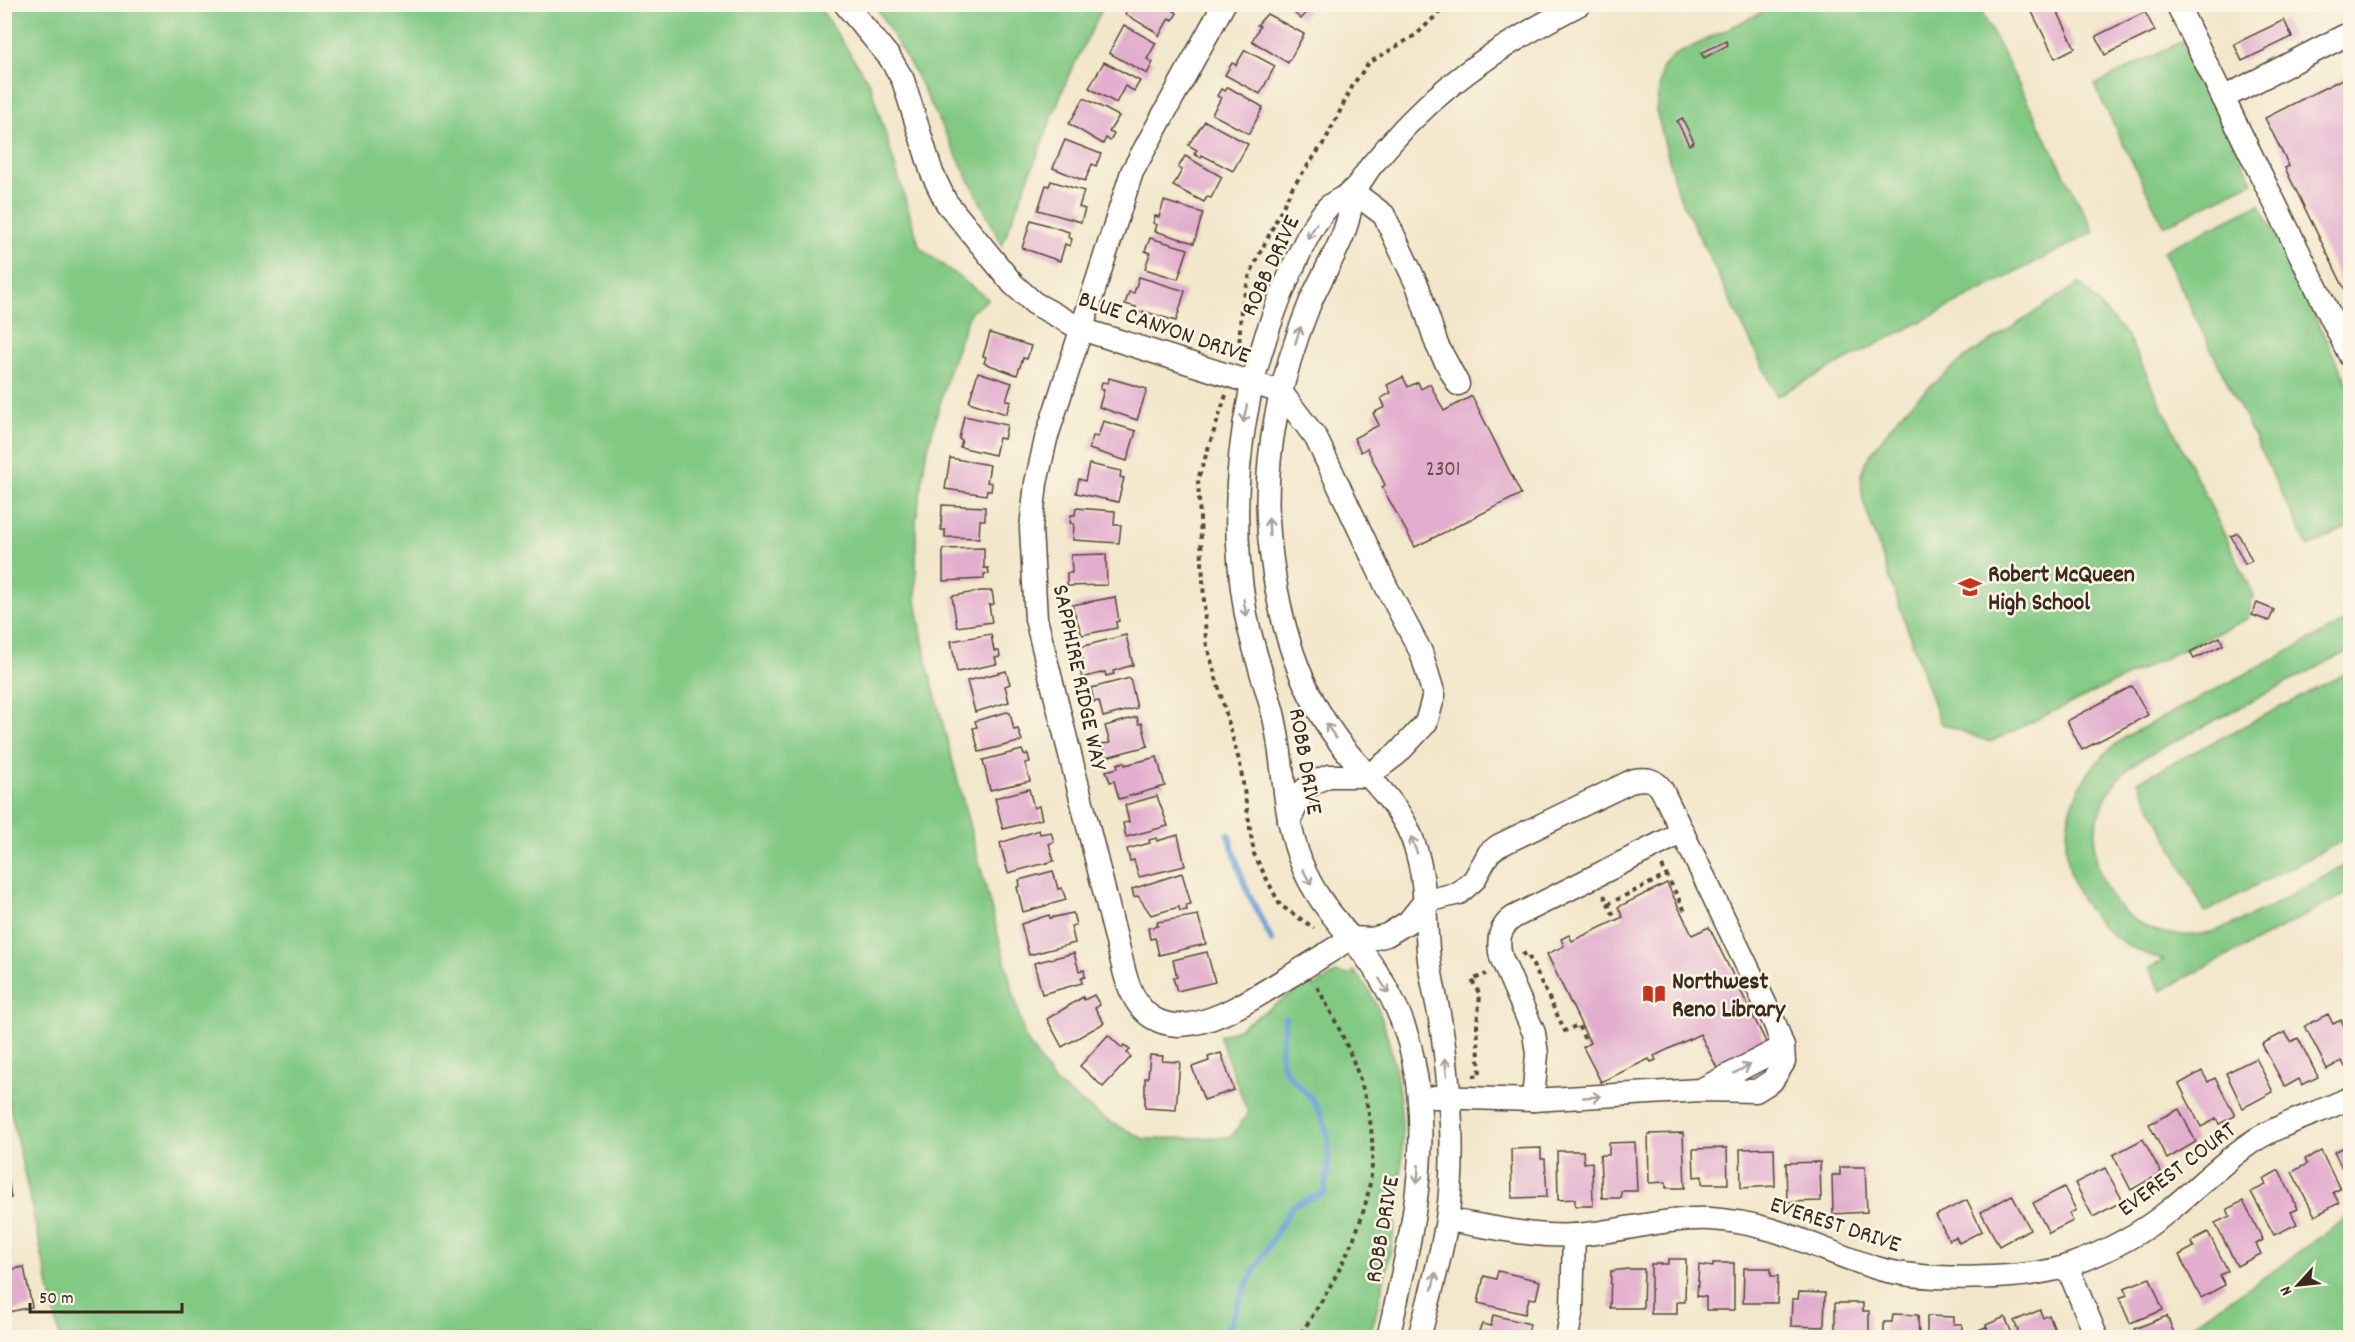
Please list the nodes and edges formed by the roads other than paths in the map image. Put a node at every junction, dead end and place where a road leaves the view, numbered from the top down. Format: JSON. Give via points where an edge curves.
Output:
{"nodes":[{"id":1,"x":845,"y":4,"type":"edge"},
{"id":2,"x":1224,"y":4,"type":"edge"},
{"id":3,"x":1580,"y":4,"type":"edge"},
{"id":4,"x":2177,"y":4,"type":"edge"},
{"id":5,"x":2350,"y":33,"type":"edge"},
{"id":6,"x":2223,"y":98,"type":"junction"},
{"id":7,"x":1352,"y":191,"type":"junction"},
{"id":8,"x":1081,"y":329,"type":"junction"},
{"id":9,"x":2350,"y":356,"type":"edge"},
{"id":10,"x":1252,"y":384,"type":"junction"},
{"id":11,"x":1458,"y":384,"type":"dead end"},
{"id":12,"x":1281,"y":392,"type":"junction"},
{"id":13,"x":1368,"y":776,"type":"junction"},
{"id":14,"x":1289,"y":822,"type":"junction"},
{"id":15,"x":1683,"y":832,"type":"junction"},
{"id":16,"x":1424,"y":902,"type":"junction"},
{"id":17,"x":1351,"y":938,"type":"junction"},
{"id":18,"x":1418,"y":1094,"type":"junction"},
{"id":19,"x":2350,"y":1098,"type":"edge"},
{"id":20,"x":1449,"y":1099,"type":"junction"},
{"id":21,"x":1533,"y":1100,"type":"junction"},
{"id":22,"x":1447,"y":1220,"type":"junction"},
{"id":23,"x":1574,"y":1235,"type":"junction"},
{"id":24,"x":2067,"y":1266,"type":"junction"},
{"id":25,"x":1388,"y":1338,"type":"edge"},
{"id":26,"x":1419,"y":1338,"type":"edge"},
{"id":27,"x":1567,"y":1338,"type":"edge"},
{"id":28,"x":2097,"y":1338,"type":"edge"}],
"edges":[{"from":1,"to":8,"type":"street","name":"BLUE CANYON DRIVE","via":[[890,58],[903,80],[932,172],[946,202],[1012,284],[1034,303]]},
{"from":2,"to":8,"type":"street","name":"SAPPHIRE RIDGE WAY","via":[[1132,172]]},
{"from":3,"to":7,"type":"street","name":"ROBB DRIVE","via":[[1527,31],[1440,94],[1398,135]]},
{"from":4,"to":6,"type":"street"},
{"from":5,"to":6,"type":"street"},
{"from":6,"to":9,"type":"street"},
{"from":7,"to":10,"type":"street","name":"ROBB DRIVE","one_way":true,"via":[[1329,207],[1308,238],[1280,296]]},
{"from":7,"to":11,"type":"street","via":[[1384,215],[1418,287],[1437,345]]},
{"from":12,"to":7,"type":"street","name":"ROBB DRIVE","one_way":true,"via":[[1301,326],[1349,222]]},
{"from":8,"to":10,"type":"street","name":"BLUE CANYON DRIVE"},
{"from":8,"to":17,"type":"street","name":"SAPPHIRE RIDGE WAY","via":[[1036,483],[1031,573],[1044,659],[1135,1000],[1152,1017],[1169,1025],[1199,1023],[1234,1011]]},
{"from":10,"to":12,"type":"street","name":"BLUE CANYON DRIVE"},
{"from":10,"to":14,"type":"street","name":"ROBB DRIVE","one_way":true,"via":[[1239,463],[1240,572],[1252,644],[1278,738]]},
{"from":13,"to":12,"type":"street","name":"ROBB DRIVE","one_way":true,"via":[[1338,741],[1310,696],[1281,611],[1269,533],[1268,496]]},
{"from":12,"to":13,"type":"street","via":[[1316,438],[1421,652],[1434,695],[1426,723],[1397,754]]},
{"from":13,"to":14,"type":"street","via":[[1329,776],[1317,781],[1304,790]]},
{"from":16,"to":13,"type":"street","name":"ROBB DRIVE","one_way":true,"via":[[1421,866],[1409,832],[1396,807]]},
{"from":14,"to":17,"type":"street","name":"ROBB DRIVE","one_way":true,"via":[[1310,883],[1336,923]]},
{"from":15,"to":16,"type":"street","via":[[1657,782],[1634,780],[1498,846],[1489,853],[1467,888]]},
{"from":15,"to":21,"type":"street","via":[[1514,917],[1501,928],[1501,957],[1534,1034],[1537,1054]]},
{"from":21,"to":15,"type":"street","one_way":true,"via":[[1700,1090],[1744,1093],[1765,1087],[1782,1068],[1783,1047],[1775,1024]]},
{"from":16,"to":17,"type":"street","via":[[1400,929],[1372,939]]},
{"from":20,"to":16,"type":"street","name":"ROBB DRIVE","one_way":true},
{"from":17,"to":18,"type":"street","name":"ROBB DRIVE","one_way":true,"via":[[1389,992],[1406,1029]]},
{"from":18,"to":20,"type":"street"},
{"from":18,"to":25,"type":"street","name":"ROBB DRIVE","one_way":true,"via":[[1417,1195]]},
{"from":19,"to":24,"type":"street","name":"EVEREST COURT","via":[[2252,1142],[2140,1232]]},
{"from":20,"to":21,"type":"street"},
{"from":20,"to":22,"type":"street","name":"ROBB DRIVE"},
{"from":22,"to":23,"type":"street","name":"EVEREST DRIVE"},
{"from":26,"to":22,"type":"street","name":"ROBB DRIVE","one_way":true},
{"from":23,"to":24,"type":"street","name":"EVEREST DRIVE","via":[[1708,1219],[1782,1231],[1874,1267],[1923,1276],[2001,1276]]},
{"from":23,"to":27,"type":"street","via":[[1572,1309]]},
{"from":24,"to":28,"type":"street"}]}
